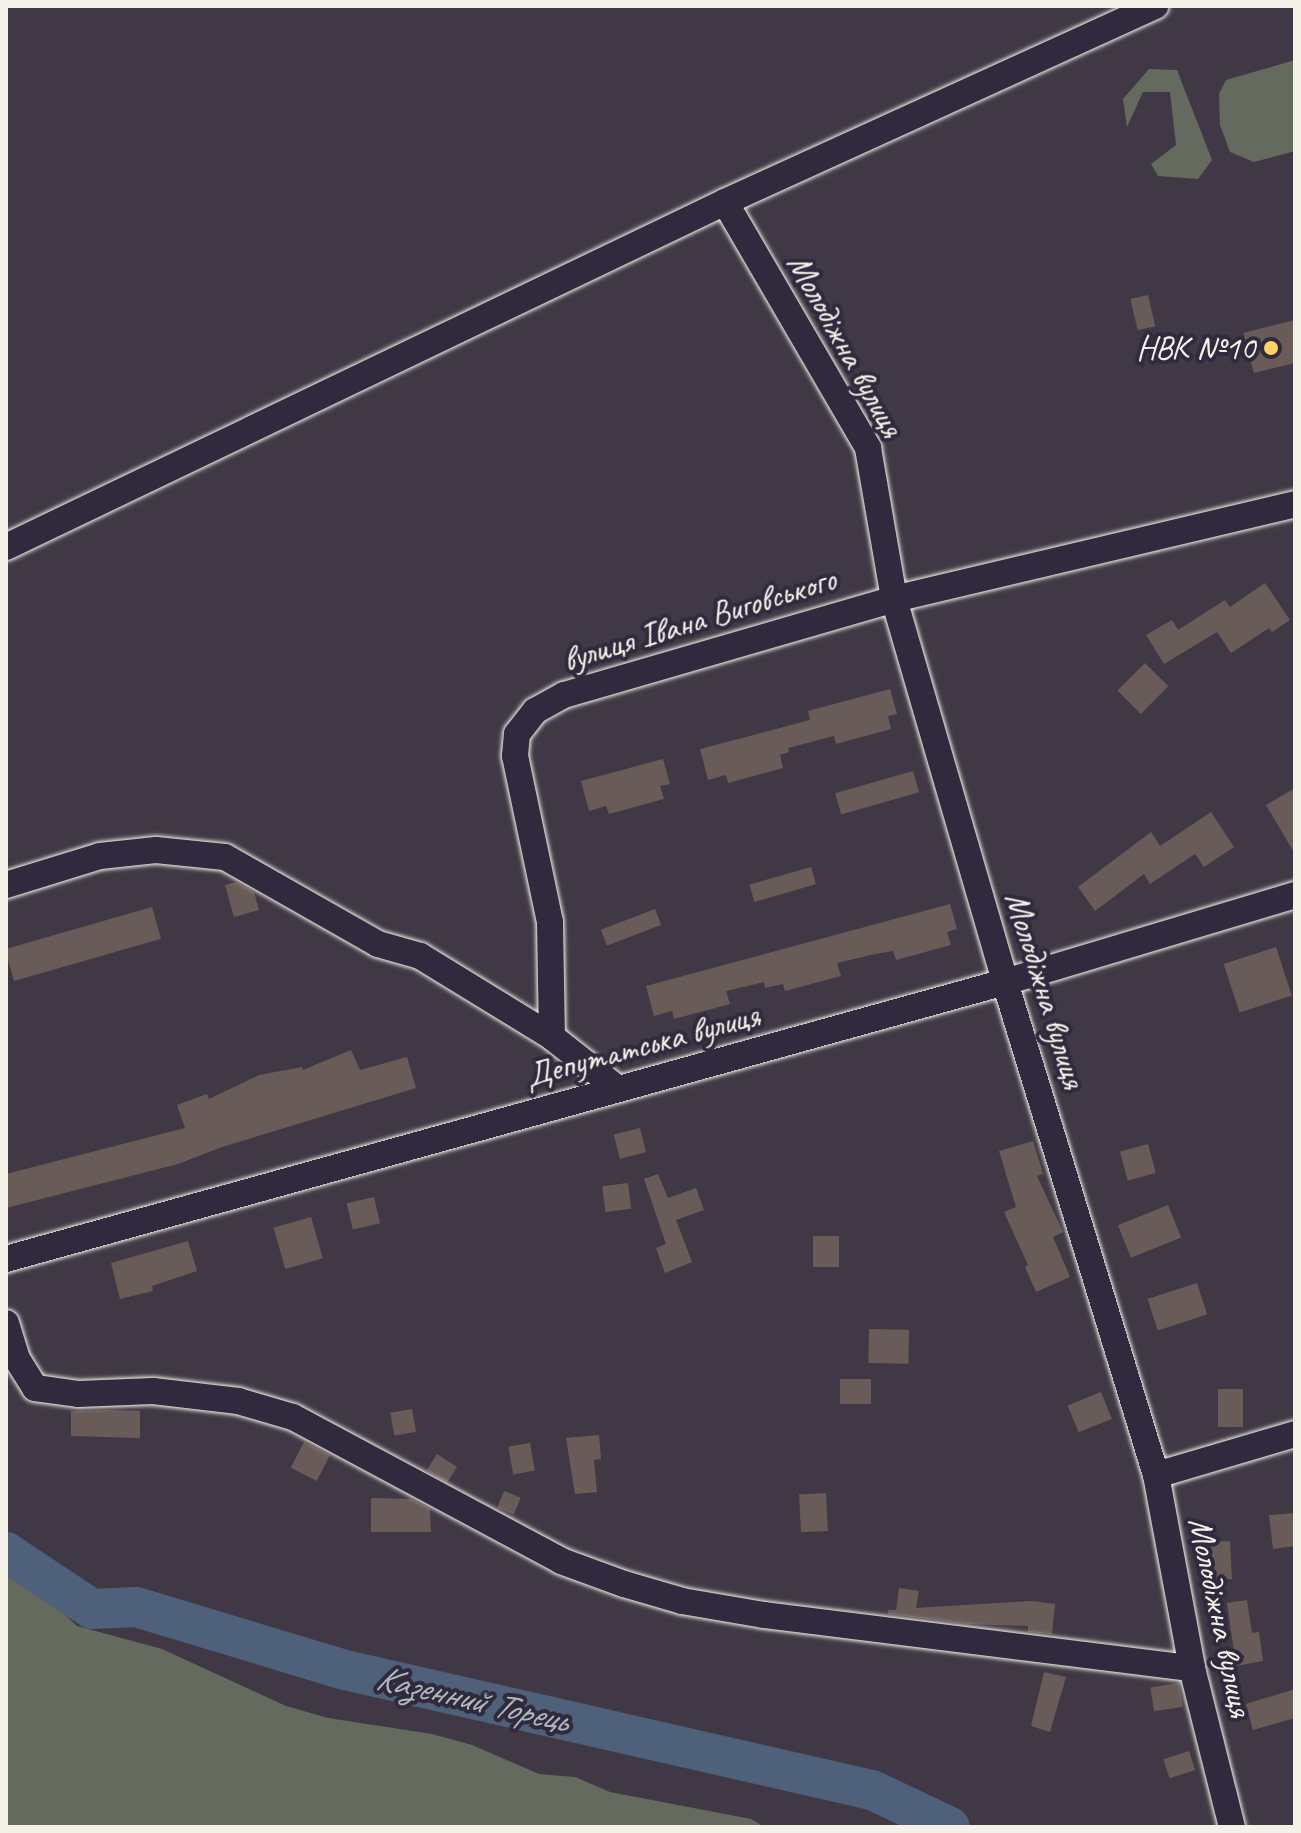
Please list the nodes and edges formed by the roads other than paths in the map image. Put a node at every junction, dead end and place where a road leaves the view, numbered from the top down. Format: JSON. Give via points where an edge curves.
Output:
{"nodes":[{"id":1,"x":1156,"y":6,"type":"edge"},
{"id":2,"x":725,"y":202,"type":"junction"},
{"id":3,"x":1295,"y":504,"type":"edge"},
{"id":4,"x":6,"y":547,"type":"edge"},
{"id":5,"x":894,"y":599,"type":"junction"},
{"id":6,"x":6,"y":885,"type":"edge"},
{"id":7,"x":1295,"y":895,"type":"edge"},
{"id":8,"x":1005,"y":982,"type":"junction"},
{"id":9,"x":552,"y":1037,"type":"junction"},
{"id":10,"x":618,"y":1089,"type":"junction"},
{"id":11,"x":6,"y":1259,"type":"edge"},
{"id":12,"x":6,"y":1323,"type":"edge"},
{"id":13,"x":1295,"y":1434,"type":"edge"},
{"id":14,"x":1156,"y":1475,"type":"junction"},
{"id":15,"x":1192,"y":1668,"type":"junction"},
{"id":16,"x":1232,"y":1827,"type":"edge"}],
"edges":[{"from":1,"to":2,"type":"street"},
{"from":2,"to":4,"type":"street"},
{"from":2,"to":5,"type":"street","name":"Молодіжна вулиця","via":[[868,448]]},
{"from":3,"to":5,"type":"street","name":"вулиця Івана Виговського"},
{"from":5,"to":8,"type":"street","name":"Молодіжна вулиця"},
{"from":5,"to":9,"type":"street","name":"вулиця Івана Виговського","via":[[564,695],[535,711],[517,734],[515,756],[550,922]]},
{"from":6,"to":9,"type":"street","via":[[100,856],[156,850],[225,857],[378,944],[420,956]]},
{"from":7,"to":8,"type":"street","name":"Депутатська вулиця"},
{"from":8,"to":10,"type":"street","name":"Депутатська вулиця"},
{"from":8,"to":14,"type":"street","name":"Молодіжна вулиця"},
{"from":9,"to":10,"type":"street"},
{"from":10,"to":11,"type":"street","name":"Депутатська вулиця"},
{"from":12,"to":15,"type":"street","via":[[17,1359],[35,1388],[78,1394],[168,1392],[238,1401],[293,1417],[561,1561],[682,1601]]},
{"from":13,"to":14,"type":"street"},
{"from":14,"to":15,"type":"street","name":"Молодіжна вулиця"},
{"from":15,"to":16,"type":"street","name":"Молодіжна вулиця"}]}
